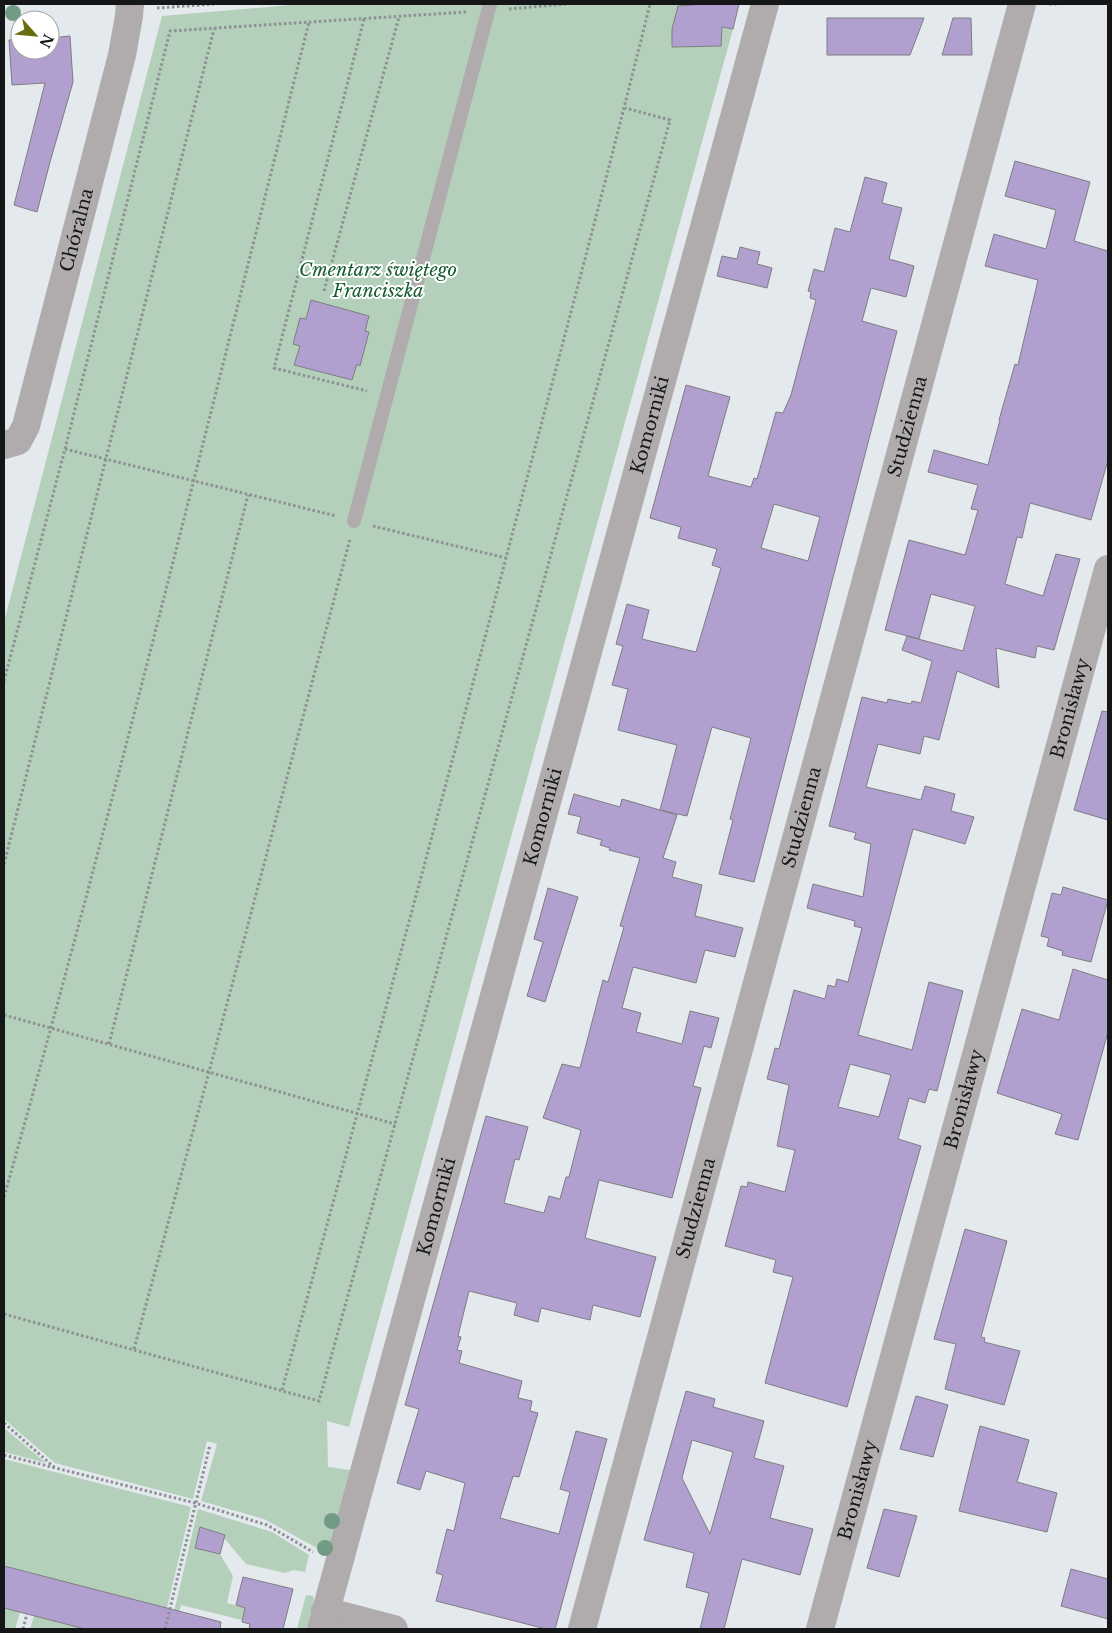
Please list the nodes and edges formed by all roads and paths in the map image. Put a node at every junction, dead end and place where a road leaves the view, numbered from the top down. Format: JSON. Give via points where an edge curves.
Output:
{"nodes":[{"id":1,"x":214,"y":4,"type":"edge"},
{"id":2,"x":566,"y":4,"type":"edge"},
{"id":3,"x":650,"y":4,"type":"edge"},
{"id":4,"x":765,"y":4,"type":"edge"},
{"id":5,"x":1022,"y":4,"type":"edge"},
{"id":6,"x":142,"y":6,"type":"edge"},
{"id":7,"x":489,"y":7,"type":"edge"},
{"id":8,"x":399,"y":17,"type":"junction"},
{"id":9,"x":364,"y":19,"type":"junction"},
{"id":10,"x":309,"y":22,"type":"junction"},
{"id":11,"x":214,"y":29,"type":"junction"},
{"id":12,"x":625,"y":108,"type":"junction"},
{"id":13,"x":324,"y":291,"type":"dead end"},
{"id":14,"x":387,"y":396,"type":"junction"},
{"id":15,"x":4,"y":445,"type":"edge"},
{"id":16,"x":65,"y":449,"type":"junction"},
{"id":17,"x":105,"y":459,"type":"junction"},
{"id":18,"x":193,"y":481,"type":"junction"},
{"id":19,"x":248,"y":495,"type":"junction"},
{"id":20,"x":354,"y":521,"type":"junction"},
{"id":21,"x":506,"y":558,"type":"junction"},
{"id":22,"x":1108,"y":569,"type":"edge"},
{"id":23,"x":4,"y":680,"type":"edge"},
{"id":24,"x":4,"y":864,"type":"edge"},
{"id":25,"x":4,"y":1016,"type":"edge"},
{"id":26,"x":51,"y":1028,"type":"junction"},
{"id":27,"x":109,"y":1044,"type":"junction"},
{"id":28,"x":209,"y":1072,"type":"junction"},
{"id":29,"x":358,"y":1114,"type":"junction"},
{"id":30,"x":395,"y":1124,"type":"junction"},
{"id":31,"x":4,"y":1197,"type":"edge"},
{"id":32,"x":4,"y":1314,"type":"edge"},
{"id":33,"x":134,"y":1349,"type":"junction"},
{"id":34,"x":282,"y":1390,"type":"junction"},
{"id":35,"x":4,"y":1423,"type":"edge"},
{"id":36,"x":210,"y":1445,"type":"dead end"},
{"id":37,"x":4,"y":1454,"type":"edge"},
{"id":38,"x":55,"y":1467,"type":"junction"},
{"id":39,"x":195,"y":1503,"type":"junction"},
{"id":40,"x":313,"y":1552,"type":"dead end"},
{"id":41,"x":27,"y":1614,"type":"dead end"},
{"id":42,"x":323,"y":1620,"type":"edge"},
{"id":43,"x":23,"y":1629,"type":"edge"},
{"id":44,"x":166,"y":1629,"type":"edge"},
{"id":45,"x":394,"y":1629,"type":"edge"},
{"id":46,"x":582,"y":1629,"type":"edge"},
{"id":47,"x":820,"y":1629,"type":"edge"}],
"edges":[{"from":1,"to":6,"type":"path"},
{"from":2,"to":7,"type":"path"},
{"from":3,"to":12,"type":"path"},
{"from":4,"to":42,"type":"street","name":"Komorniki"},
{"from":5,"to":46,"type":"street","name":"Studzienna"},
{"from":6,"to":15,"type":"street","name":"Chóralna","via":[[129,16],[122,55],[26,426],[18,441]]},
{"from":7,"to":8,"type":"path"},
{"from":7,"to":14,"type":"lane"},
{"from":8,"to":9,"type":"path"},
{"from":8,"to":13,"type":"path"},
{"from":9,"to":10,"type":"path"},
{"from":9,"to":14,"type":"path","via":[[274,368]]},
{"from":10,"to":11,"type":"path"},
{"from":10,"to":18,"type":"path"},
{"from":11,"to":16,"type":"path","via":[[170,31]]},
{"from":11,"to":17,"type":"path"},
{"from":12,"to":21,"type":"path"},
{"from":12,"to":30,"type":"path","via":[[670,120]]},
{"from":14,"to":20,"type":"lane"},
{"from":16,"to":17,"type":"path"},
{"from":16,"to":23,"type":"path"},
{"from":17,"to":18,"type":"path"},
{"from":17,"to":24,"type":"path"},
{"from":18,"to":19,"type":"path"},
{"from":18,"to":26,"type":"path"},
{"from":19,"to":20,"type":"path"},
{"from":19,"to":27,"type":"path"},
{"from":20,"to":21,"type":"path"},
{"from":20,"to":28,"type":"path"},
{"from":21,"to":29,"type":"path"},
{"from":22,"to":47,"type":"street","name":"Bronisławy"},
{"from":25,"to":26,"type":"path"},
{"from":26,"to":27,"type":"path"},
{"from":26,"to":31,"type":"path"},
{"from":27,"to":28,"type":"path"},
{"from":28,"to":29,"type":"path"},
{"from":28,"to":33,"type":"path"},
{"from":29,"to":30,"type":"path"},
{"from":29,"to":34,"type":"path"},
{"from":30,"to":34,"type":"path","via":[[319,1401]]},
{"from":32,"to":33,"type":"path"},
{"from":33,"to":34,"type":"path"},
{"from":35,"to":38,"type":"path"},
{"from":36,"to":39,"type":"path"},
{"from":37,"to":38,"type":"path"},
{"from":38,"to":39,"type":"path"},
{"from":39,"to":40,"type":"path","via":[[267,1525]]},
{"from":39,"to":44,"type":"path"},
{"from":41,"to":43,"type":"path"},
{"from":42,"to":45,"type":"street"}]}
